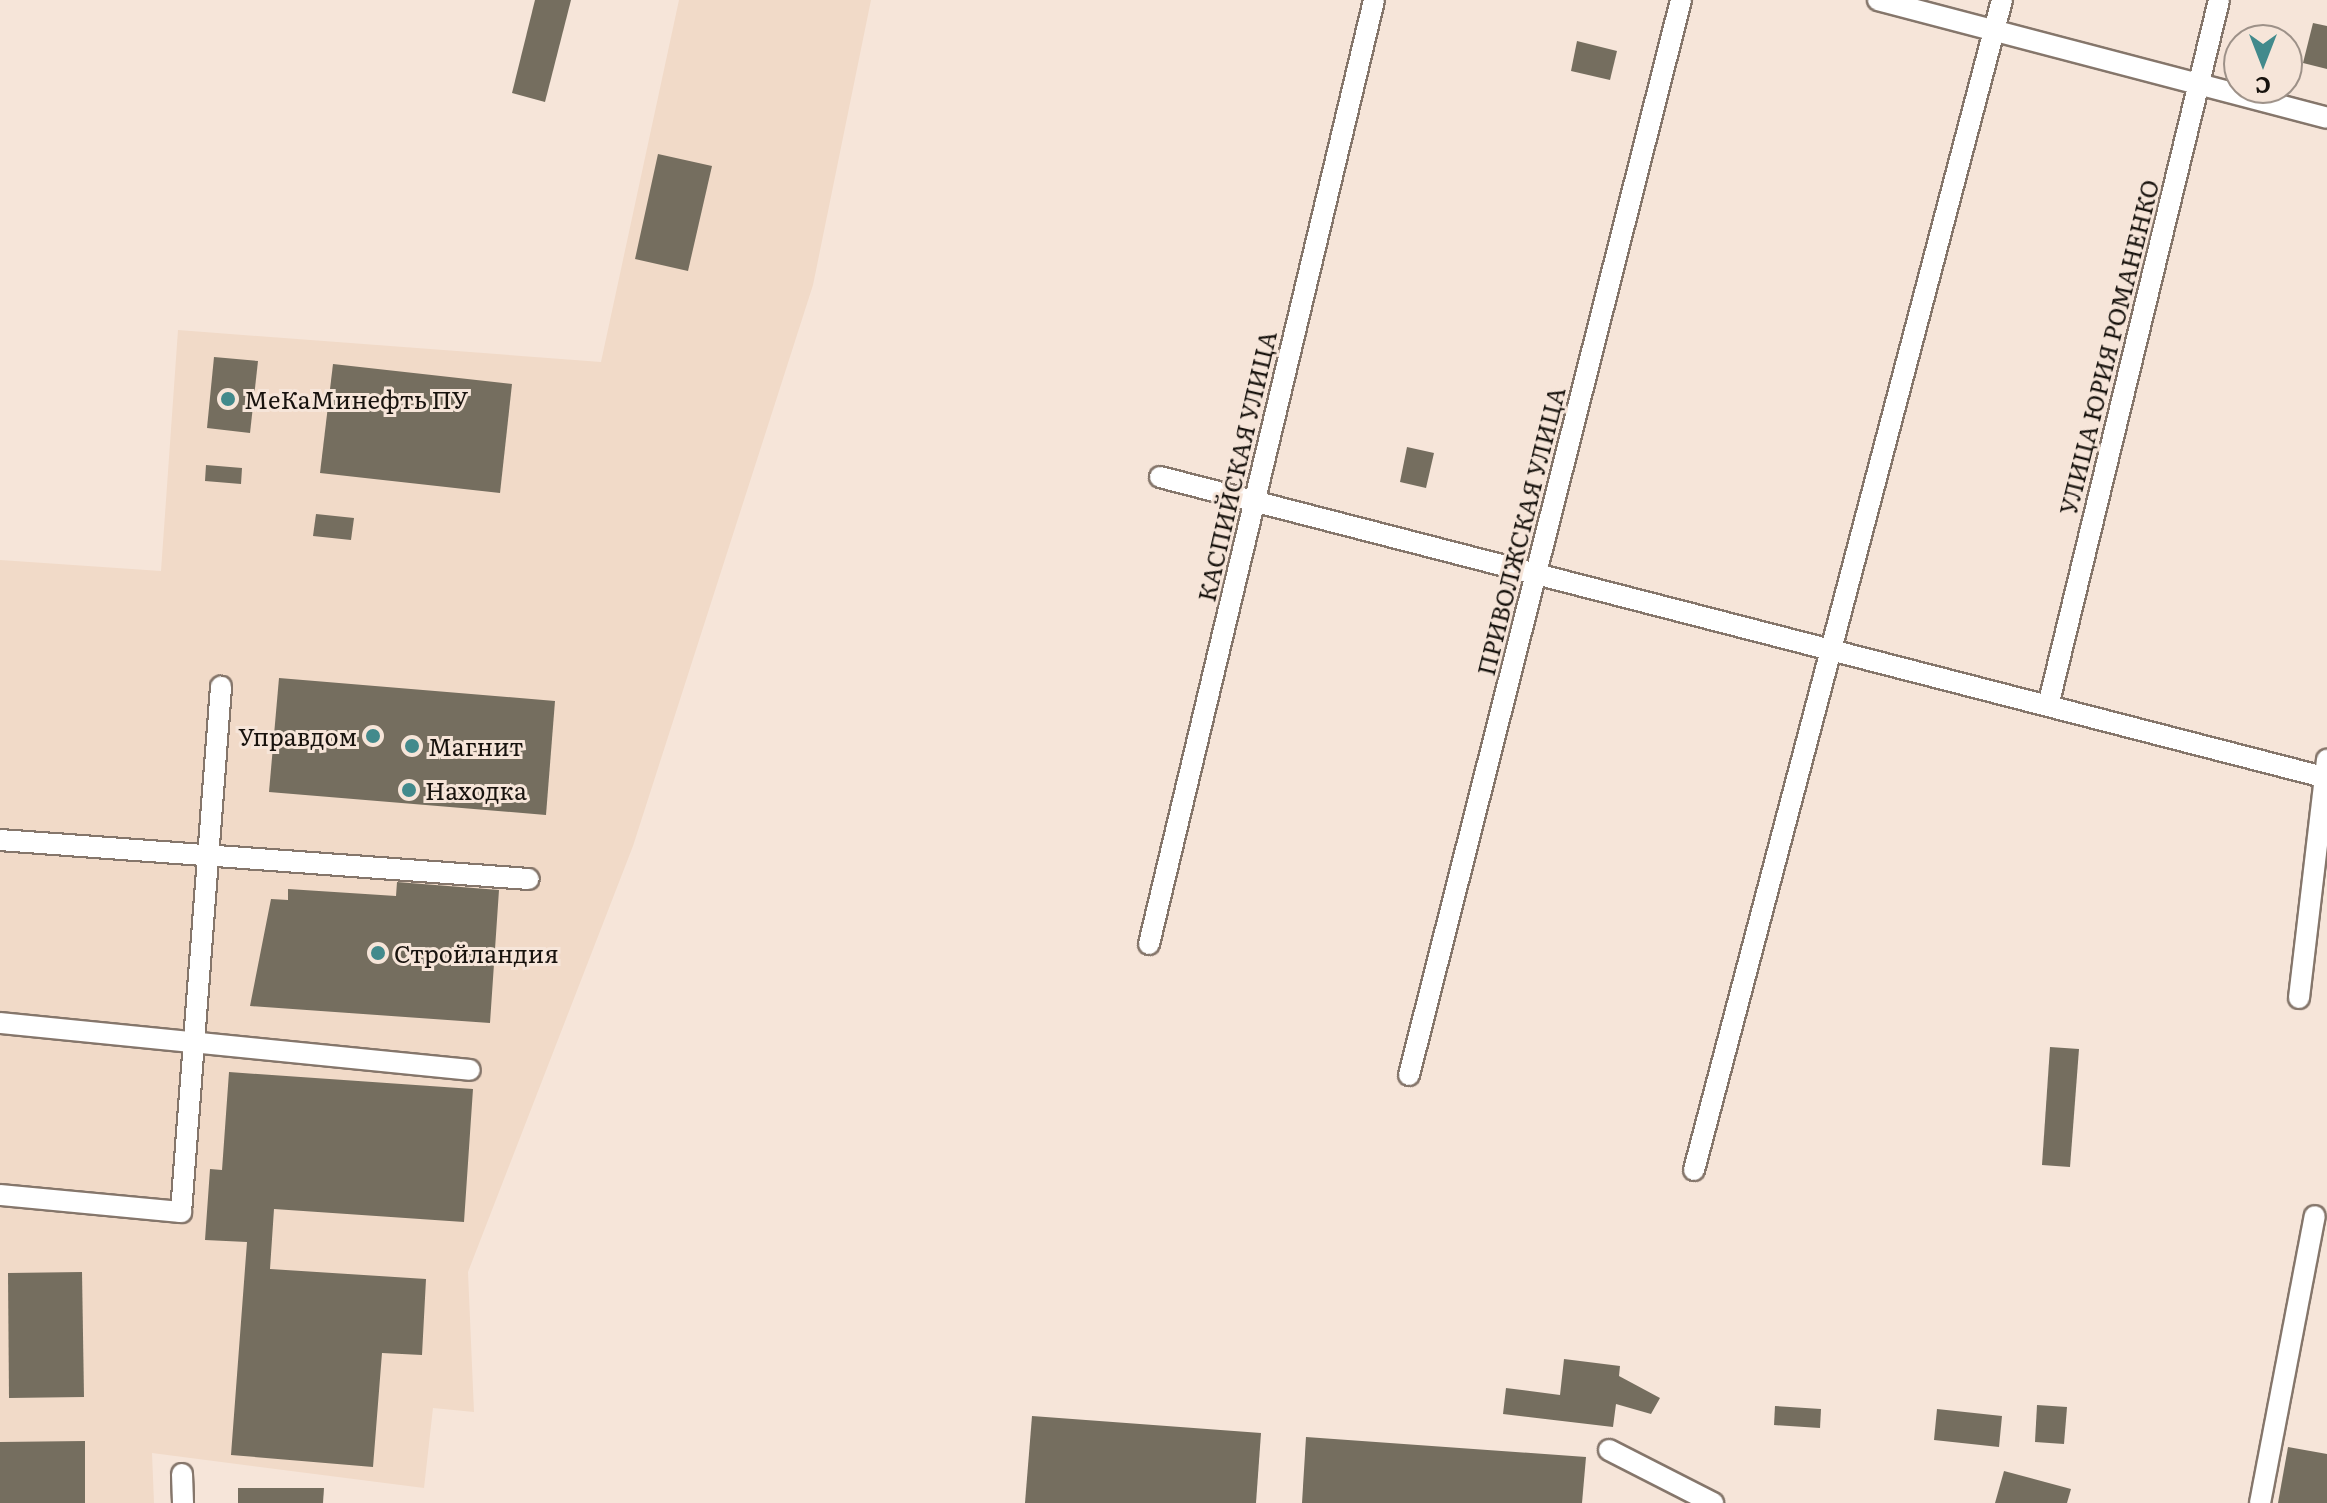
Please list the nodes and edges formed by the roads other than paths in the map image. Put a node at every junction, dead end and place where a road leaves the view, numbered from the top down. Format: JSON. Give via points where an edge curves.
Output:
{"nodes":[{"id":1,"x":1374,"y":0,"type":"edge"},
{"id":2,"x":1681,"y":0,"type":"edge"},
{"id":3,"x":1878,"y":0,"type":"edge"},
{"id":4,"x":2002,"y":0,"type":"edge"},
{"id":5,"x":2219,"y":0,"type":"edge"},
{"id":6,"x":1993,"y":30,"type":"junction"},
{"id":7,"x":2198,"y":84,"type":"junction"},
{"id":8,"x":2327,"y":118,"type":"edge"},
{"id":9,"x":1160,"y":477,"type":"dead end"},
{"id":10,"x":1255,"y":501,"type":"junction"},
{"id":11,"x":1536,"y":574,"type":"junction"},
{"id":12,"x":1831,"y":650,"type":"junction"},
{"id":13,"x":221,"y":687,"type":"dead end"},
{"id":14,"x":2048,"y":706,"type":"junction"},
{"id":15,"x":2325,"y":768,"type":"edge"},
{"id":16,"x":0,"y":840,"type":"edge"},
{"id":17,"x":207,"y":859,"type":"junction"},
{"id":18,"x":529,"y":879,"type":"dead end"},
{"id":19,"x":1149,"y":944,"type":"dead end"},
{"id":20,"x":2299,"y":998,"type":"dead end"},
{"id":21,"x":0,"y":1023,"type":"edge"},
{"id":22,"x":194,"y":1041,"type":"junction"},
{"id":23,"x":470,"y":1070,"type":"dead end"},
{"id":24,"x":1409,"y":1075,"type":"dead end"},
{"id":25,"x":1694,"y":1170,"type":"dead end"},
{"id":26,"x":0,"y":1195,"type":"edge"},
{"id":27,"x":2315,"y":1216,"type":"dead end"},
{"id":28,"x":1609,"y":1450,"type":"dead end"},
{"id":29,"x":182,"y":1474,"type":"dead end"},
{"id":30,"x":183,"y":1503,"type":"edge"},
{"id":31,"x":1713,"y":1503,"type":"edge"},
{"id":32,"x":2260,"y":1503,"type":"edge"}],
"edges":[{"from":1,"to":10,"type":"street","name":"КАСПИЙСКАЯ УЛИЦА"},
{"from":2,"to":11,"type":"street","name":"ПРИВОЛЖСКАЯ УЛИЦА"},
{"from":3,"to":6,"type":"street"},
{"from":4,"to":6,"type":"street"},
{"from":5,"to":7,"type":"street","name":"УЛИЦА ЮРИЯ РОМАНЕНКО"},
{"from":6,"to":7,"type":"street"},
{"from":6,"to":12,"type":"street"},
{"from":7,"to":8,"type":"street"},
{"from":7,"to":14,"type":"street","name":"УЛИЦА ЮРИЯ РОМАНЕНКО"},
{"from":9,"to":10,"type":"street"},
{"from":10,"to":11,"type":"street"},
{"from":10,"to":19,"type":"street","name":"КАСПИЙСКАЯ УЛИЦА"},
{"from":11,"to":12,"type":"street"},
{"from":11,"to":24,"type":"street","name":"ПРИВОЛЖСКАЯ УЛИЦА"},
{"from":12,"to":14,"type":"street"},
{"from":12,"to":25,"type":"street"},
{"from":13,"to":17,"type":"street"},
{"from":14,"to":15,"type":"street"},
{"from":15,"to":20,"type":"street"},
{"from":16,"to":17,"type":"street"},
{"from":17,"to":18,"type":"street"},
{"from":17,"to":22,"type":"street"},
{"from":21,"to":22,"type":"street"},
{"from":22,"to":23,"type":"street"},
{"from":22,"to":26,"type":"street","via":[[181,1212]]},
{"from":27,"to":32,"type":"street"},
{"from":28,"to":31,"type":"street"},
{"from":29,"to":30,"type":"street"}]}
